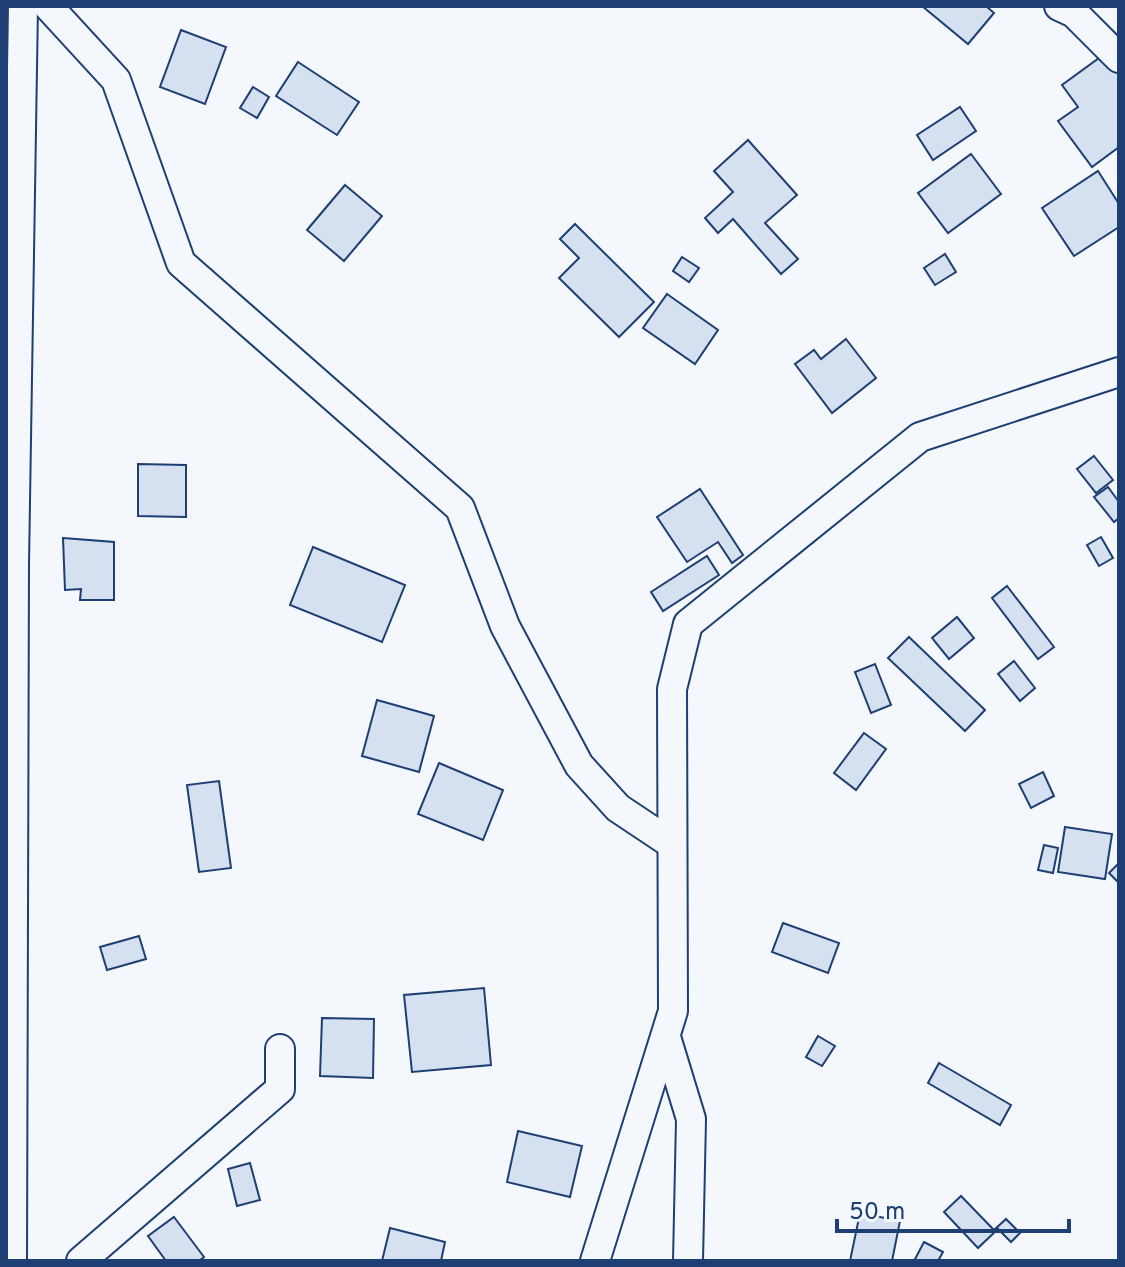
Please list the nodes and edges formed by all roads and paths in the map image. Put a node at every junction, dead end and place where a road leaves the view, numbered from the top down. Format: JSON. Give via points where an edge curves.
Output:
{"nodes":[{"id":1,"x":23,"y":6,"type":"edge"},
{"id":2,"x":48,"y":6,"type":"edge"},
{"id":3,"x":1059,"y":6,"type":"edge"},
{"id":4,"x":1119,"y":58,"type":"edge"},
{"id":5,"x":1119,"y":372,"type":"edge"},
{"id":6,"x":672,"y":844,"type":"junction"},
{"id":7,"x":666,"y":1037,"type":"junction"},
{"id":8,"x":280,"y":1049,"type":"dead end"},
{"id":9,"x":12,"y":1261,"type":"edge"},
{"id":10,"x":81,"y":1261,"type":"edge"},
{"id":11,"x":595,"y":1261,"type":"edge"},
{"id":12,"x":688,"y":1261,"type":"edge"}],
"edges":[{"from":1,"to":9,"type":"street"},
{"from":2,"to":6,"type":"street","via":[[116,80],[181,263],[460,508],[505,626],[579,765],[618,808]]},
{"from":3,"to":4,"type":"street","via":[[1074,13]]},
{"from":5,"to":6,"type":"street","via":[[920,437],[688,624],[672,689]]},
{"from":6,"to":7,"type":"street","via":[[673,1011]]},
{"from":7,"to":11,"type":"street"},
{"from":7,"to":12,"type":"street","via":[[691,1119]]},
{"from":8,"to":10,"type":"street","via":[[280,1089]]}]}
